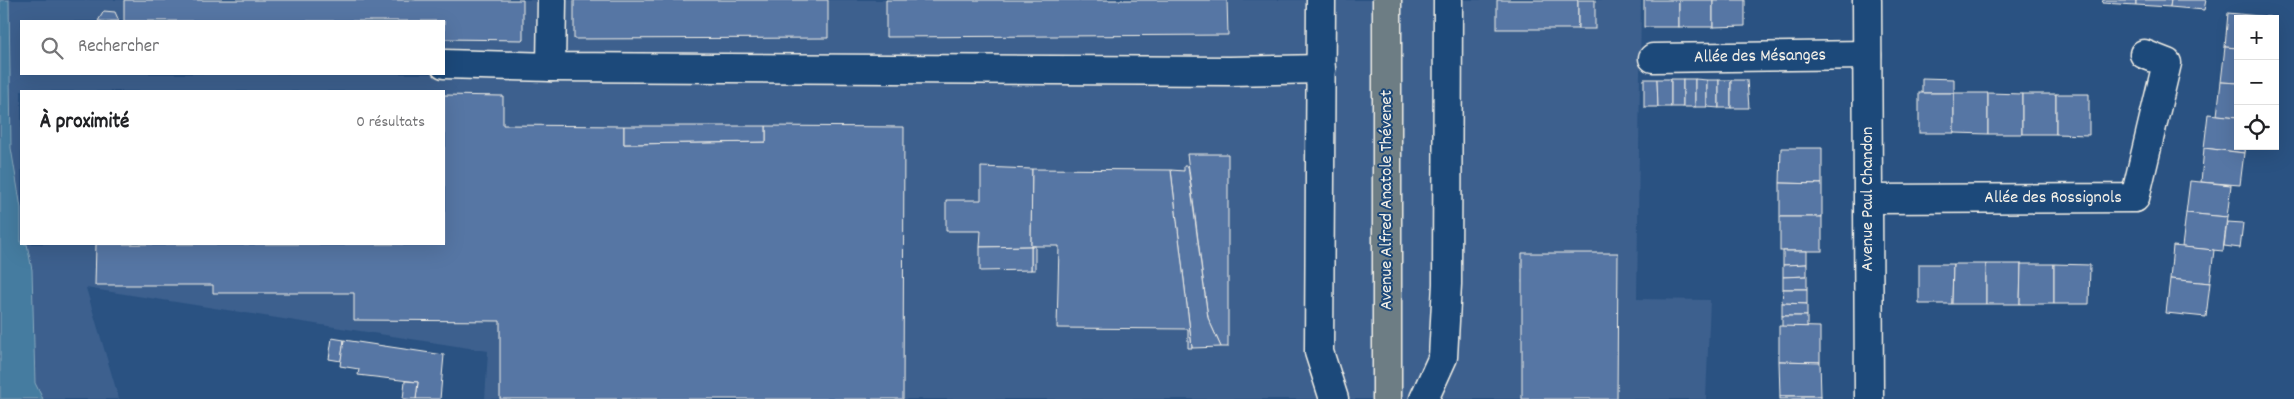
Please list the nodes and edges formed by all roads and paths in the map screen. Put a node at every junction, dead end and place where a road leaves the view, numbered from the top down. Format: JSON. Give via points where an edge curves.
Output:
{"nodes":[{"id":1,"x":552,"y":0,"type":"edge"},
{"id":2,"x":1321,"y":0,"type":"edge"},
{"id":3,"x":1387,"y":0,"type":"edge"},
{"id":4,"x":1448,"y":0,"type":"edge"},
{"id":5,"x":1867,"y":0,"type":"edge"},
{"id":6,"x":2144,"y":54,"type":"dead end"},
{"id":7,"x":1868,"y":55,"type":"junction"},
{"id":8,"x":1653,"y":58,"type":"dead end"},
{"id":9,"x":445,"y":64,"type":"edge"},
{"id":10,"x":551,"y":66,"type":"junction"},
{"id":11,"x":1321,"y":69,"type":"junction"},
{"id":12,"x":1868,"y":199,"type":"junction"},
{"id":13,"x":1334,"y":399,"type":"edge"},
{"id":14,"x":1387,"y":399,"type":"edge"},
{"id":15,"x":1424,"y":399,"type":"edge"},
{"id":16,"x":1869,"y":399,"type":"edge"}],
"edges":[{"from":1,"to":10,"type":"street"},
{"from":2,"to":11,"type":"street"},
{"from":3,"to":14,"type":"main road","name":"Avenue Alfred Anatole Thévenet"},
{"from":4,"to":15,"type":"street","via":[[1448,284],[1443,357]]},
{"from":5,"to":7,"type":"street","name":"Avenue Paul Chandon"},
{"from":6,"to":12,"type":"street","name":"Allée des Rossignols","via":[[2167,63],[2135,198]]},
{"from":7,"to":8,"type":"street","name":"Allée des Mésanges"},
{"from":7,"to":12,"type":"street","name":"Avenue Paul Chandon"},
{"from":9,"to":10,"type":"street"},
{"from":10,"to":11,"type":"street"},
{"from":11,"to":13,"type":"street","via":[[1319,352]]},
{"from":12,"to":16,"type":"street","name":"Avenue Paul Chandon"}]}
